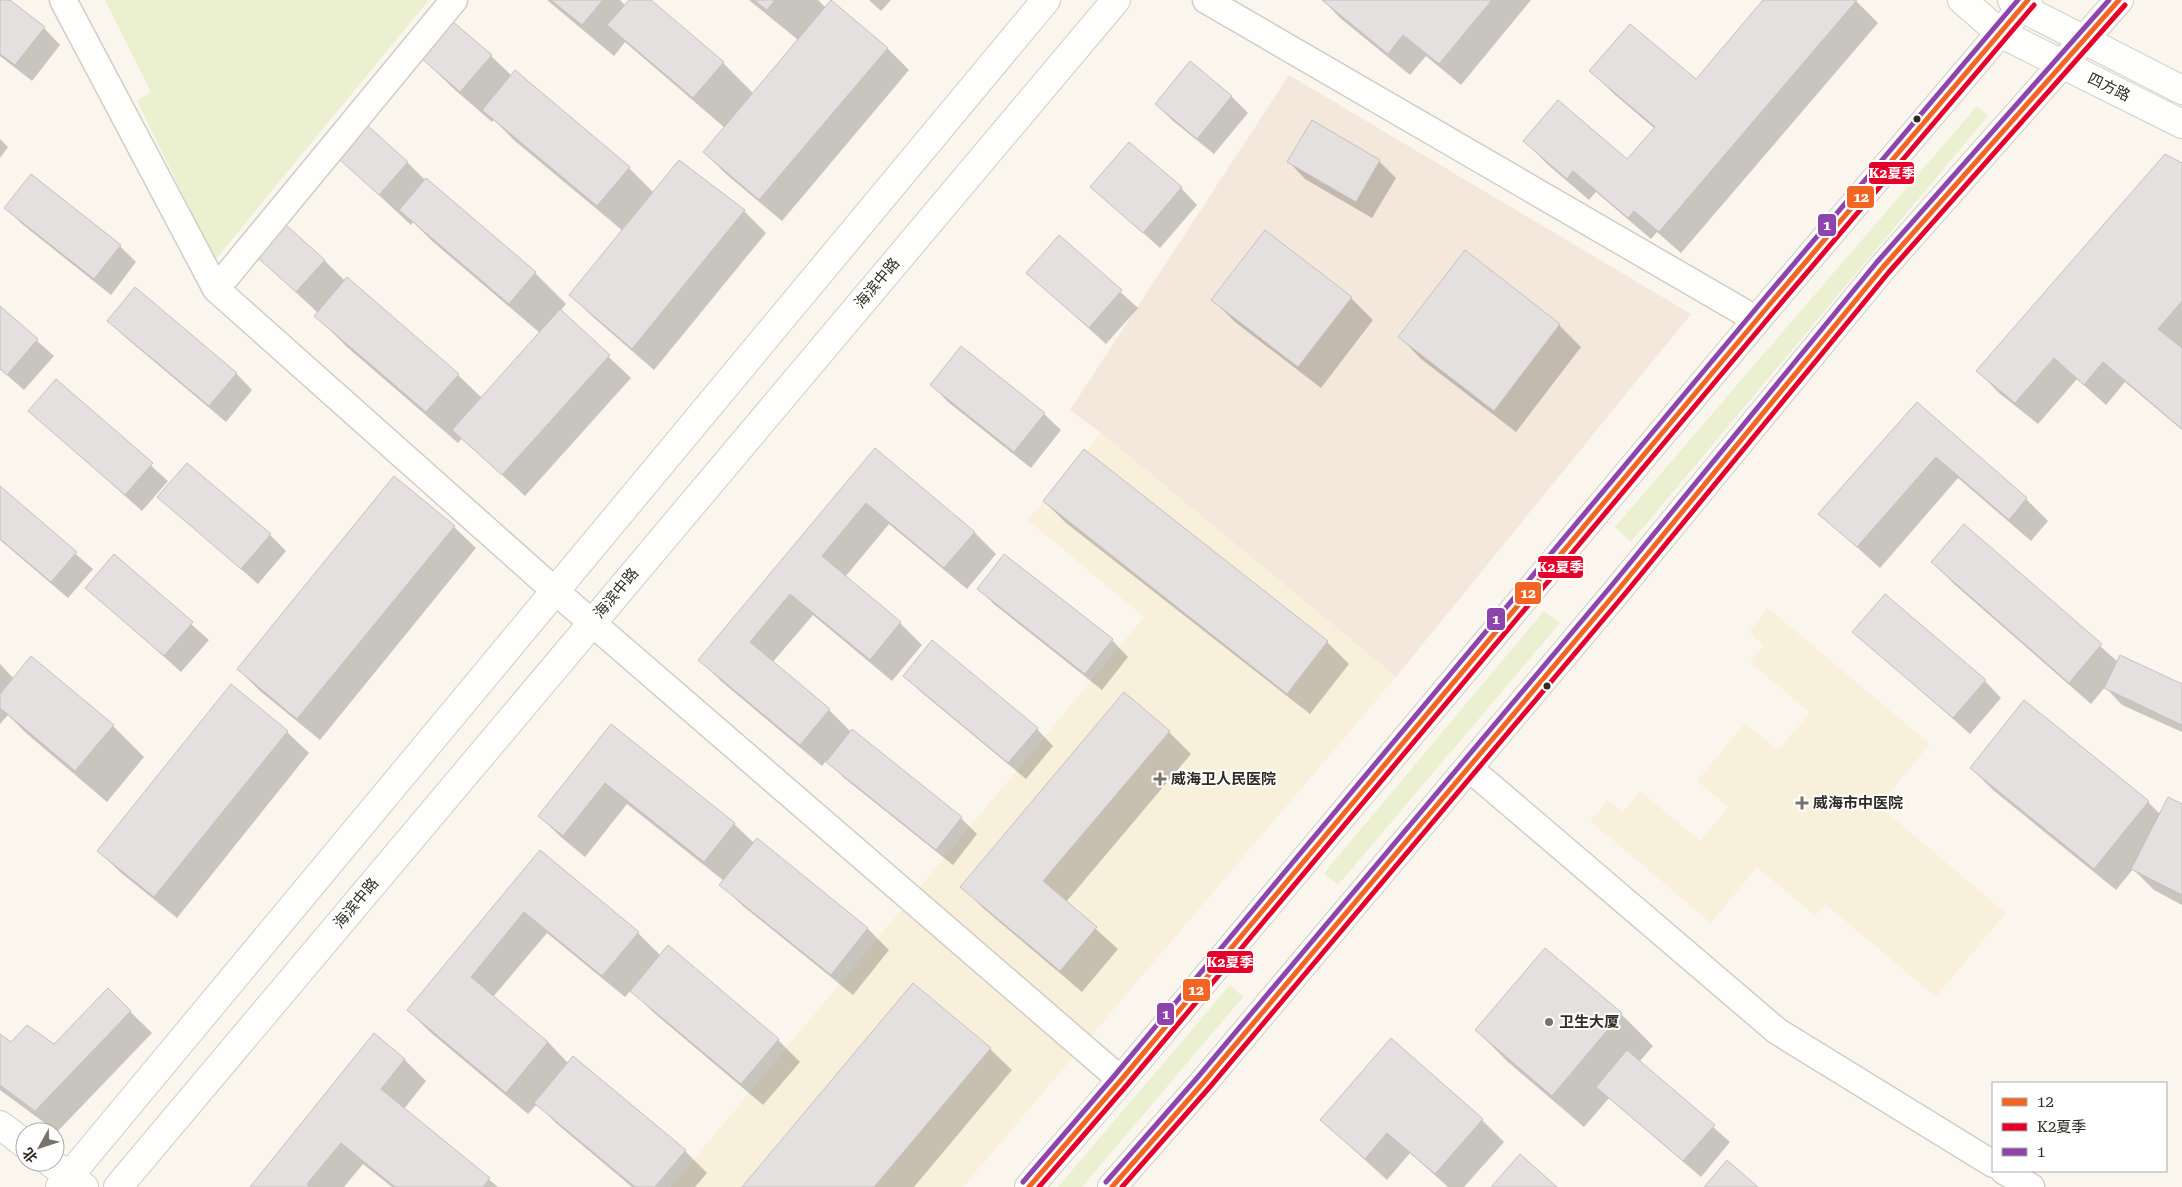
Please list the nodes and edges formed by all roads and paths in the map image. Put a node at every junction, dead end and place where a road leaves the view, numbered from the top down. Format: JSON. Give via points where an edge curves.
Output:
{"nodes":[{"id":1,"x":63,"y":0,"type":"edge"},
{"id":2,"x":454,"y":0,"type":"edge"},
{"id":3,"x":1046,"y":0,"type":"edge"},
{"id":4,"x":1116,"y":0,"type":"edge"},
{"id":5,"x":1206,"y":0,"type":"edge"},
{"id":6,"x":1962,"y":0,"type":"edge"},
{"id":7,"x":2119,"y":0,"type":"edge"},
{"id":8,"x":2021,"y":3,"type":"edge"},
{"id":9,"x":2000,"y":33,"type":"junction"},
{"id":10,"x":2084,"y":41,"type":"junction"},
{"id":11,"x":2063,"y":65,"type":"junction"},
{"id":12,"x":2182,"y":90,"type":"edge"},
{"id":13,"x":2182,"y":124,"type":"edge"},
{"id":14,"x":216,"y":289,"type":"junction"},
{"id":15,"x":1757,"y":320,"type":"junction"},
{"id":16,"x":554,"y":590,"type":"junction"},
{"id":17,"x":592,"y":622,"type":"junction"},
{"id":18,"x":1469,"y":768,"type":"junction"},
{"id":19,"x":1120,"y":1080,"type":"junction"},
{"id":20,"x":0,"y":1125,"type":"edge"},
{"id":21,"x":15,"y":1136,"type":"edge"},
{"id":22,"x":1992,"y":1163,"type":"edge"},
{"id":23,"x":2006,"y":1172,"type":"edge"},
{"id":24,"x":66,"y":1178,"type":"edge"},
{"id":25,"x":118,"y":1187,"type":"edge"},
{"id":26,"x":1029,"y":1187,"type":"edge"},
{"id":27,"x":1112,"y":1187,"type":"edge"},
{"id":28,"x":2031,"y":1187,"type":"edge"}],
"edges":[{"from":1,"to":14,"type":"street"},
{"from":2,"to":14,"type":"street"},
{"from":3,"to":16,"type":"main road"},
{"from":4,"to":17,"type":"main road","name":"海滨中路"},
{"from":5,"to":15,"type":"street"},
{"from":6,"to":9,"type":"main road","name":"四方路"},
{"from":7,"to":10,"type":"main road"},
{"from":8,"to":9,"type":"main road"},
{"from":8,"to":10,"type":"main road","name":"四方路"},
{"from":9,"to":11,"type":"main road","name":"四方路"},
{"from":9,"to":15,"type":"main road"},
{"from":10,"to":11,"type":"main road"},
{"from":10,"to":12,"type":"main road","name":"四方路"},
{"from":11,"to":13,"type":"main road","name":"四方路"},
{"from":11,"to":18,"type":"main road","via":[[1884,267]]},
{"from":14,"to":16,"type":"street"},
{"from":15,"to":19,"type":"main road"},
{"from":16,"to":17,"type":"street"},
{"from":16,"to":24,"type":"main road"},
{"from":17,"to":19,"type":"street"},
{"from":17,"to":25,"type":"main road","name":"海滨中路"},
{"from":18,"to":22,"type":"street","via":[[1778,1031]]},
{"from":18,"to":27,"type":"main road"},
{"from":19,"to":26,"type":"main road"},
{"from":20,"to":21,"type":"main road"},
{"from":23,"to":28,"type":"street"}]}
